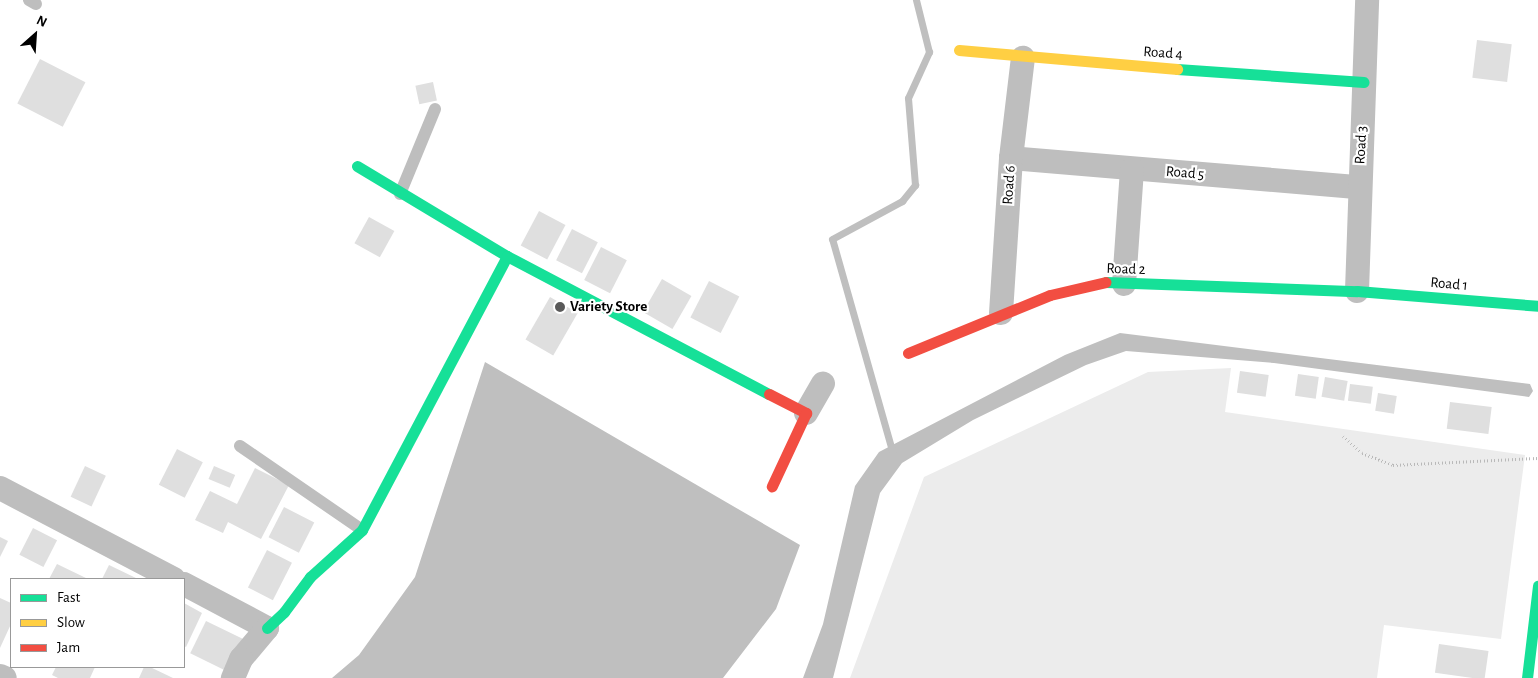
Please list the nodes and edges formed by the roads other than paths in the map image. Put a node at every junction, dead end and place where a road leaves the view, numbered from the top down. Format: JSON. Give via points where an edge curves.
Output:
{"nodes":[{"id":1,"x":1367,"y":0,"type":"edge"},
{"id":2,"x":960,"y":50,"type":"dead end"},
{"id":3,"x":1022,"y":58,"type":"junction"},
{"id":4,"x":1364,"y":82,"type":"junction"},
{"id":5,"x":436,"y":109,"type":"dead end"},
{"id":6,"x":1011,"y":158,"type":"junction"},
{"id":7,"x":357,"y":166,"type":"dead end"},
{"id":8,"x":1132,"y":169,"type":"junction"},
{"id":9,"x":1359,"y":188,"type":"junction"},
{"id":10,"x":400,"y":194,"type":"junction"},
{"id":11,"x":508,"y":256,"type":"junction"},
{"id":12,"x":1124,"y":284,"type":"junction"},
{"id":13,"x":1357,"y":291,"type":"junction"},
{"id":14,"x":1538,"y":306,"type":"edge"},
{"id":15,"x":1001,"y":313,"type":"junction"},
{"id":16,"x":908,"y":353,"type":"dead end"},
{"id":17,"x":823,"y":384,"type":"dead end"},
{"id":18,"x":806,"y":413,"type":"junction"},
{"id":19,"x":240,"y":446,"type":"dead end"},
{"id":20,"x":772,"y":486,"type":"dead end"},
{"id":21,"x":0,"y":488,"type":"edge"},
{"id":22,"x":362,"y":530,"type":"junction"},
{"id":23,"x":172,"y":578,"type":"edge"},
{"id":24,"x":185,"y":585,"type":"edge"},
{"id":25,"x":1538,"y":586,"type":"edge"},
{"id":26,"x":267,"y":628,"type":"junction"},
{"id":27,"x":1535,"y":638,"type":"edge"},
{"id":28,"x":0,"y":676,"type":"edge"},
{"id":29,"x":5,"y":678,"type":"edge"},
{"id":30,"x":233,"y":678,"type":"edge"},
{"id":31,"x":1528,"y":678,"type":"edge"}],
"edges":[{"from":1,"to":4,"type":"street","name":"Road 3"},
{"from":2,"to":3,"type":"street","name":"Road 4"},
{"from":3,"to":4,"type":"street","name":"Road 4"},
{"from":3,"to":6,"type":"street","name":"Road 6"},
{"from":4,"to":9,"type":"street","name":"Road 3"},
{"from":5,"to":10,"type":"lane"},
{"from":6,"to":8,"type":"street","name":"Road 5"},
{"from":6,"to":15,"type":"street","name":"Road 6"},
{"from":7,"to":10,"type":"street"},
{"from":8,"to":9,"type":"street","name":"Road 5"},
{"from":8,"to":12,"type":"street"},
{"from":9,"to":13,"type":"street","name":"Road 3"},
{"from":10,"to":11,"type":"street"},
{"from":11,"to":18,"type":"street"},
{"from":11,"to":22,"type":"street"},
{"from":12,"to":13,"type":"street","name":"Road 2"},
{"from":12,"to":15,"type":"street","name":"Road 2","via":[[1103,282],[1050,295]]},
{"from":13,"to":14,"type":"street","name":"Road 1"},
{"from":15,"to":16,"type":"street","name":"Road 2"},
{"from":17,"to":18,"type":"street"},
{"from":18,"to":20,"type":"street"},
{"from":19,"to":22,"type":"lane"},
{"from":21,"to":23,"type":"street"},
{"from":22,"to":26,"type":"street","via":[[310,577],[284,612]]},
{"from":24,"to":26,"type":"street"},
{"from":25,"to":27,"type":"street"},
{"from":26,"to":30,"type":"street","via":[[241,659]]},
{"from":27,"to":31,"type":"street"},
{"from":28,"to":29,"type":"street"}]}
